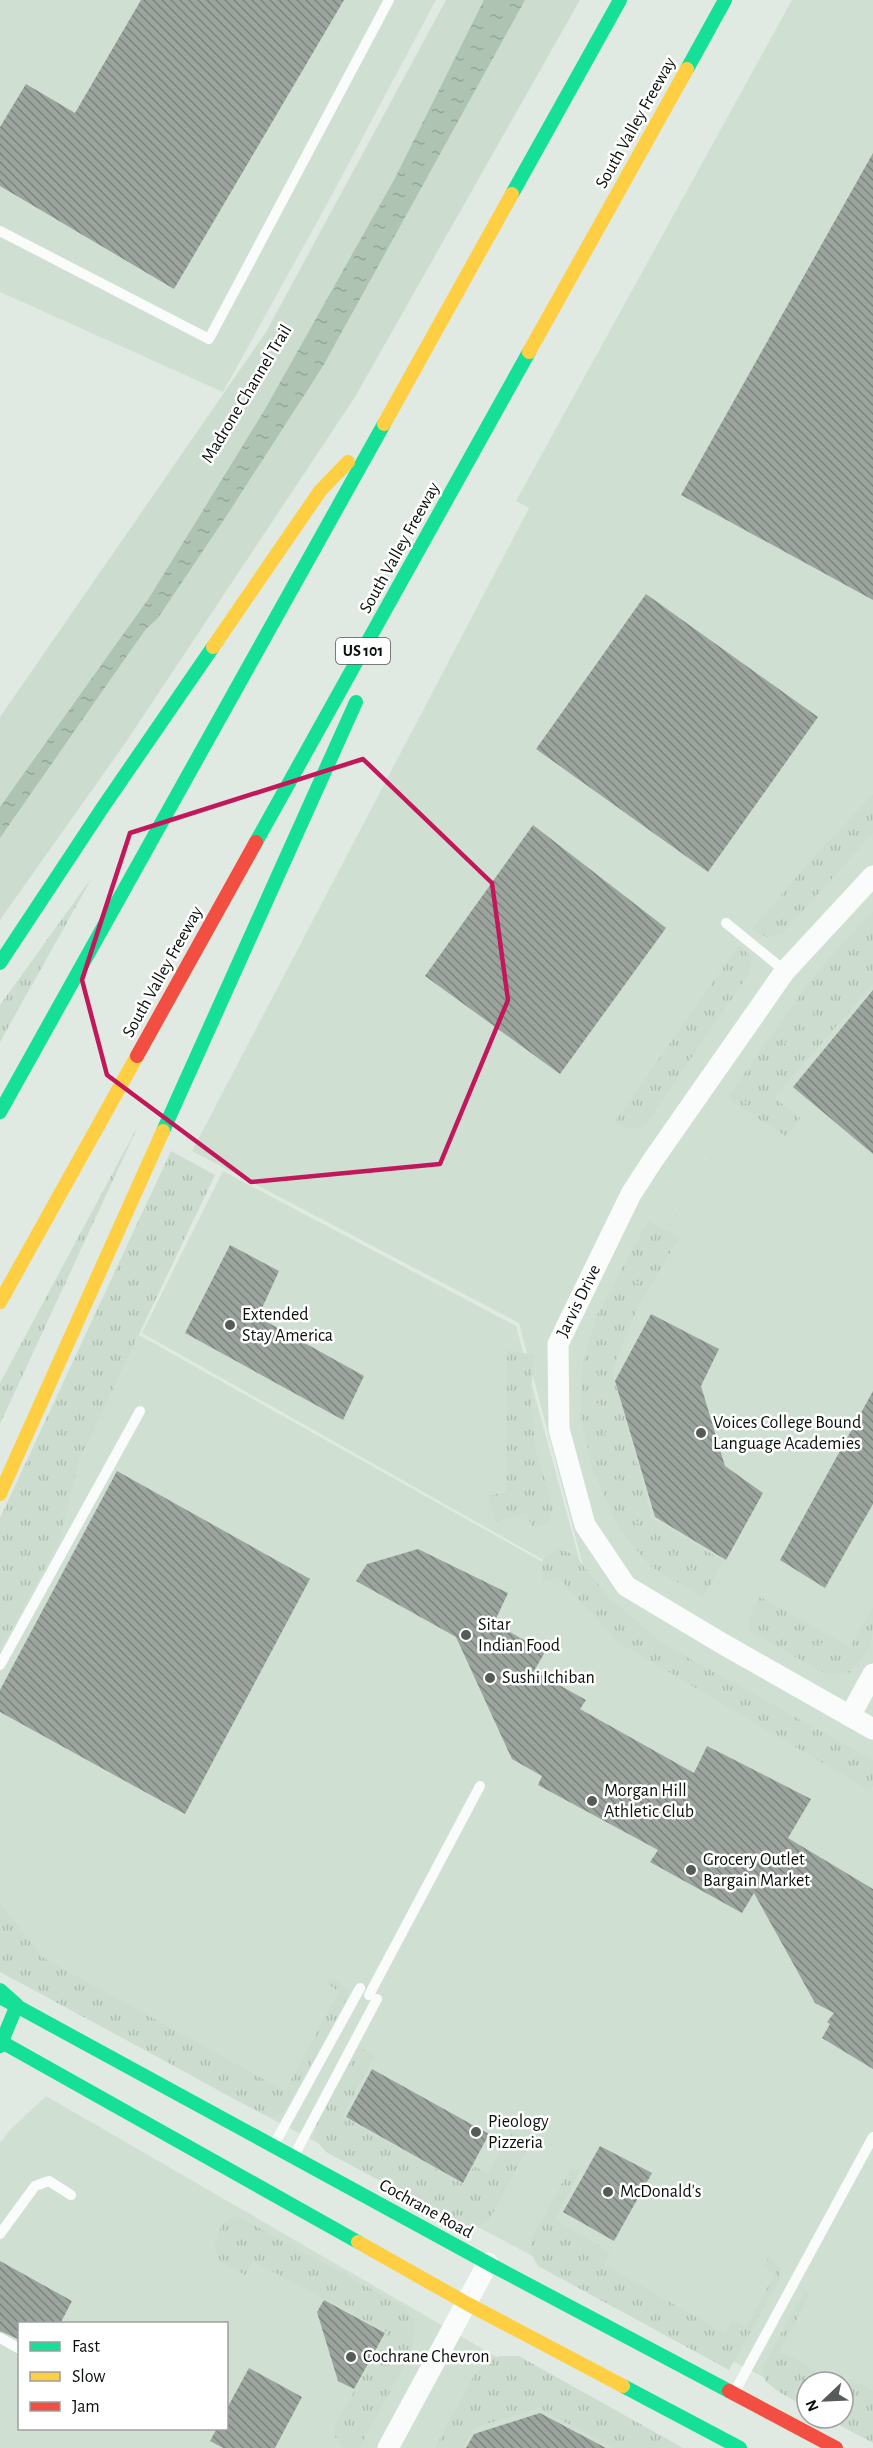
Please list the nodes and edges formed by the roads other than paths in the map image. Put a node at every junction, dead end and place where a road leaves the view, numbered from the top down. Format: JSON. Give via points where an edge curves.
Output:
{"nodes":[{"id":1,"x":390,"y":0,"type":"edge"},
{"id":2,"x":620,"y":0,"type":"edge"},
{"id":3,"x":725,"y":0,"type":"edge"},
{"id":4,"x":0,"y":231,"type":"edge"},
{"id":5,"x":383,"y":426,"type":"junction"},
{"id":6,"x":448,"y":499,"type":"junction"},
{"id":7,"x":385,"y":639,"type":"dead end"},
{"id":8,"x":361,"y":693,"type":"dead end"},
{"id":9,"x":873,"y":876,"type":"edge"},
{"id":10,"x":726,"y":923,"type":"dead end"},
{"id":11,"x":0,"y":963,"type":"edge"},
{"id":12,"x":785,"y":971,"type":"junction"},
{"id":13,"x":0,"y":1112,"type":"edge"},
{"id":14,"x":0,"y":1302,"type":"edge"},
{"id":15,"x":140,"y":1411,"type":"dead end"},
{"id":16,"x":0,"y":1494,"type":"edge"},
{"id":17,"x":0,"y":1665,"type":"edge"},
{"id":18,"x":868,"y":1671,"type":"edge"},
{"id":19,"x":850,"y":1716,"type":"junction"},
{"id":20,"x":873,"y":1729,"type":"edge"},
{"id":21,"x":480,"y":1785,"type":"dead end"},
{"id":22,"x":0,"y":1990,"type":"edge"},
{"id":23,"x":369,"y":1994,"type":"junction"},
{"id":24,"x":0,"y":1997,"type":"edge"},
{"id":25,"x":17,"y":2005,"type":"junction"},
{"id":26,"x":1,"y":2043,"type":"edge"},
{"id":27,"x":873,"y":2137,"type":"edge"},
{"id":28,"x":274,"y":2146,"type":"junction"},
{"id":29,"x":294,"y":2157,"type":"junction"},
{"id":30,"x":71,"y":2195,"type":"dead end"},
{"id":31,"x":0,"y":2234,"type":"edge"},
{"id":32,"x":488,"y":2263,"type":"junction"},
{"id":33,"x":466,"y":2303,"type":"junction"},
{"id":34,"x":0,"y":2338,"type":"edge"},
{"id":35,"x":18,"y":2348,"type":"edge"},
{"id":36,"x":734,"y":2393,"type":"junction"},
{"id":37,"x":388,"y":2448,"type":"edge"},
{"id":38,"x":740,"y":2448,"type":"edge"},
{"id":39,"x":836,"y":2448,"type":"edge"}],
"edges":[{"from":1,"to":4,"type":"lane","via":[[209,339]]},
{"from":2,"to":5,"type":"main road"},
{"from":3,"to":6,"type":"main road","name":"South Valley Freeway","number":"US 101"},
{"from":5,"to":11,"type":"main road","via":[[320,491]]},
{"from":5,"to":13,"type":"main road"},
{"from":6,"to":7,"type":"main road"},
{"from":6,"to":14,"type":"main road","name":"South Valley Freeway","number":"US 101"},
{"from":8,"to":16,"type":"main road"},
{"from":9,"to":12,"type":"street","name":"Jarvis Drive"},
{"from":10,"to":12,"type":"lane"},
{"from":12,"to":19,"type":"street","name":"Jarvis Drive","via":[[631,1194],[558,1344],[558,1429],[585,1525],[626,1586]]},
{"from":15,"to":17,"type":"lane"},
{"from":18,"to":19,"type":"street"},
{"from":19,"to":20,"type":"street","name":"Jarvis Drive"},
{"from":21,"to":23,"type":"lane"},
{"from":22,"to":25,"type":"main road"},
{"from":23,"to":28,"type":"lane"},
{"from":23,"to":29,"type":"lane"},
{"from":24,"to":25,"type":"main road","name":"Cochrane Road"},
{"from":25,"to":26,"type":"main road"},
{"from":25,"to":28,"type":"main road","name":"Cochrane Road"},
{"from":26,"to":33,"type":"main road"},
{"from":27,"to":36,"type":"lane"},
{"from":28,"to":29,"type":"main road","name":"Cochrane Road"},
{"from":29,"to":32,"type":"main road","name":"Cochrane Road"},
{"from":30,"to":31,"type":"lane","via":[[49,2181],[35,2187]]},
{"from":32,"to":33,"type":"street"},
{"from":32,"to":36,"type":"main road","name":"Cochrane Road"},
{"from":33,"to":37,"type":"street"},
{"from":33,"to":38,"type":"main road"},
{"from":34,"to":35,"type":"lane"},
{"from":36,"to":39,"type":"main road","name":"Cochrane Road"}]}
